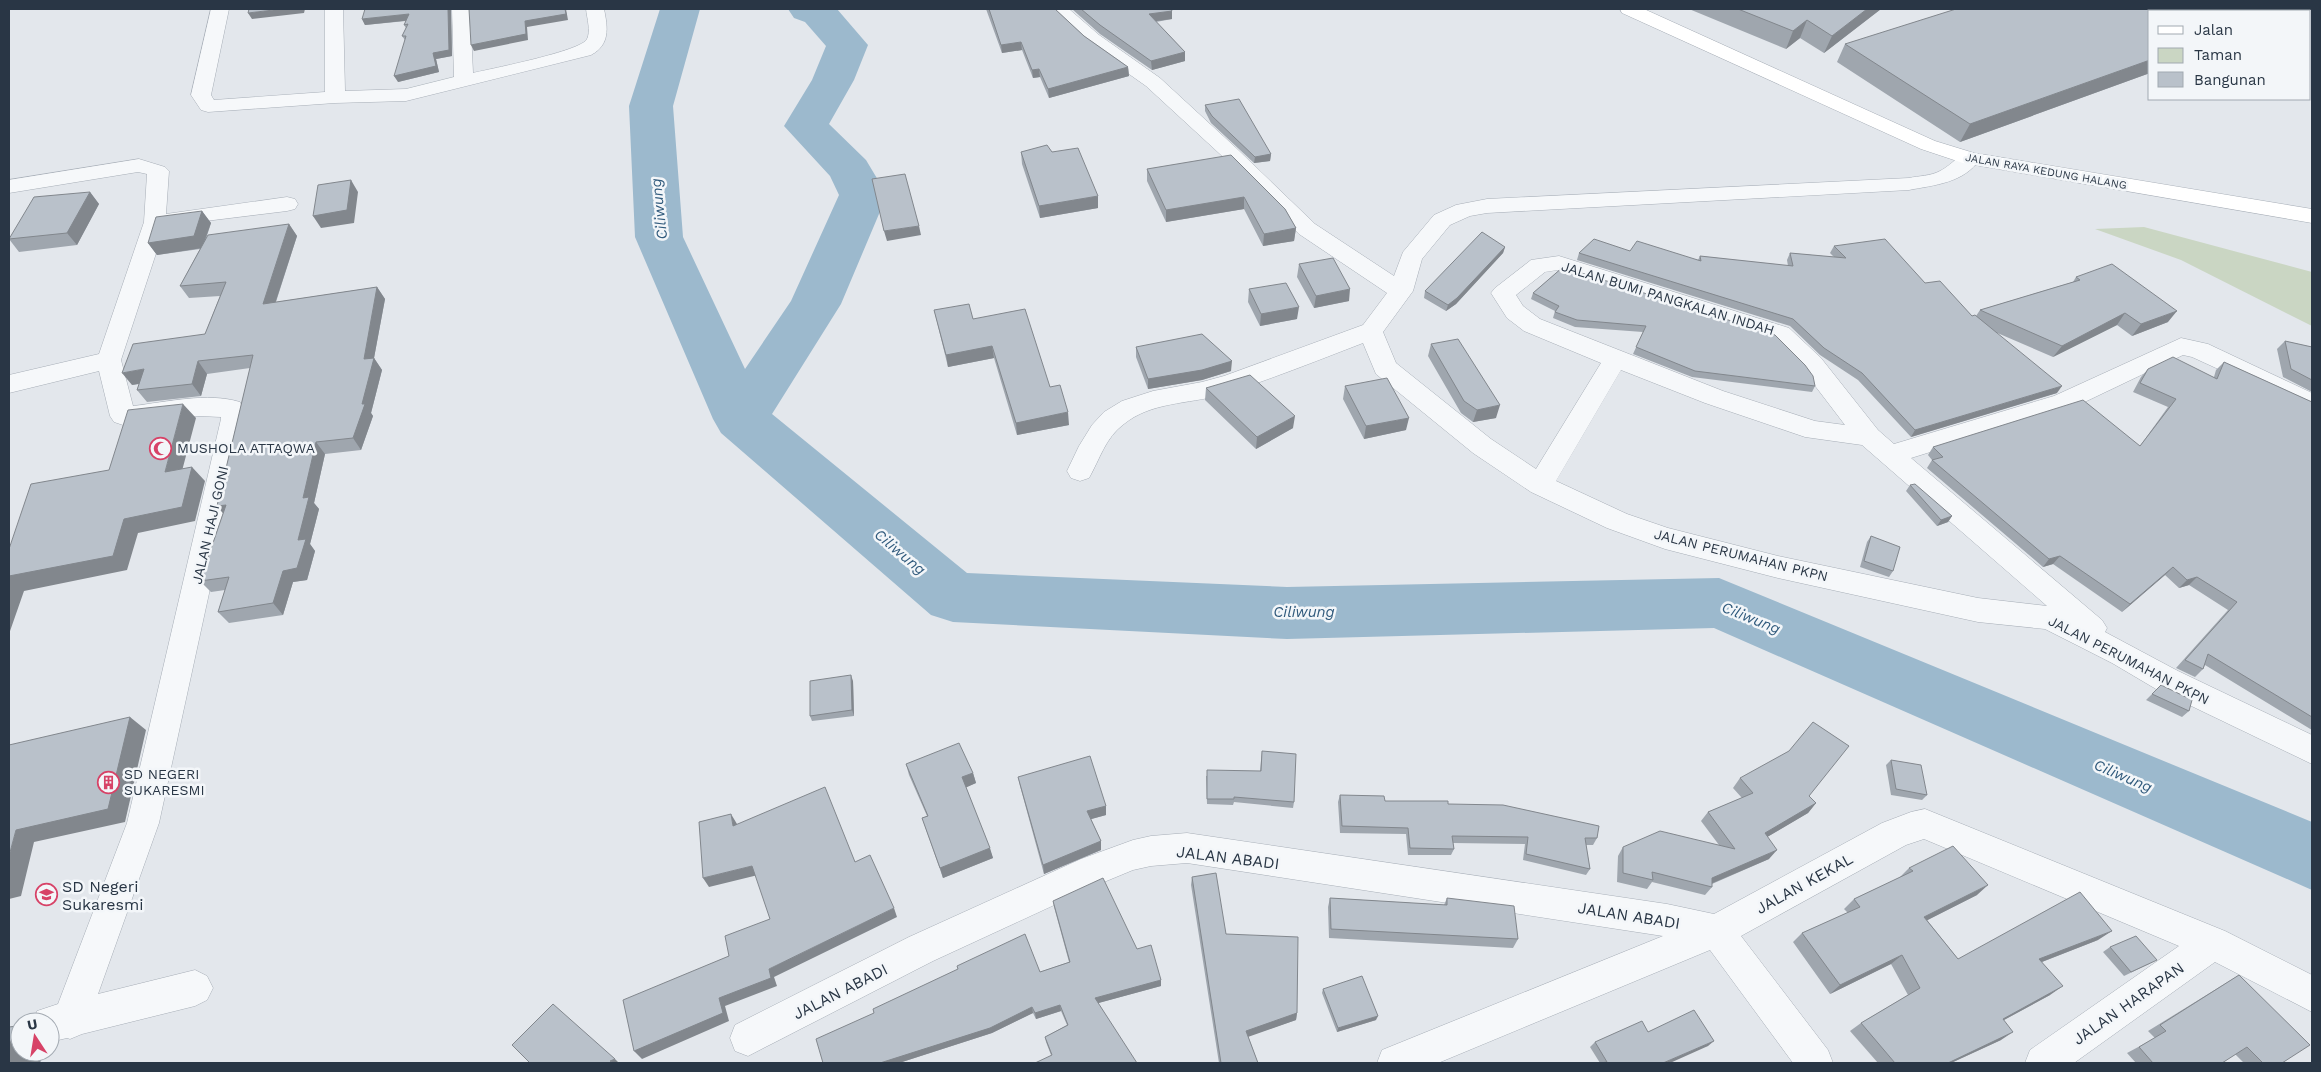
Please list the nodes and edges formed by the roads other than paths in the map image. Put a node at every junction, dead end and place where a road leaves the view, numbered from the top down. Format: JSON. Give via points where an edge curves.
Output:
{"nodes":[{"id":1,"x":220,"y":9,"type":"edge"},
{"id":2,"x":334,"y":9,"type":"edge"},
{"id":3,"x":461,"y":9,"type":"edge"},
{"id":4,"x":596,"y":9,"type":"edge"},
{"id":5,"x":1058,"y":9,"type":"edge"},
{"id":6,"x":1629,"y":9,"type":"edge"},
{"id":7,"x":464,"y":81,"type":"junction"},
{"id":8,"x":336,"y":97,"type":"junction"},
{"id":9,"x":1970,"y":159,"type":"junction"},
{"id":10,"x":9,"y":186,"type":"edge"},
{"id":11,"x":287,"y":204,"type":"dead end"},
{"id":12,"x":2312,"y":216,"type":"edge"},
{"id":13,"x":155,"y":222,"type":"junction"},
{"id":14,"x":1401,"y":291,"type":"junction"},
{"id":15,"x":1371,"y":331,"type":"junction"},
{"id":16,"x":1616,"y":359,"type":"junction"},
{"id":17,"x":109,"y":360,"type":"junction"},
{"id":18,"x":9,"y":384,"type":"edge"},
{"id":19,"x":2312,"y":403,"type":"edge"},
{"id":20,"x":1869,"y":437,"type":"junction"},
{"id":21,"x":1890,"y":455,"type":"junction"},
{"id":22,"x":1080,"y":471,"type":"dead end"},
{"id":23,"x":1540,"y":485,"type":"junction"},
{"id":24,"x":2122,"y":654,"type":"junction"},
{"id":25,"x":2312,"y":750,"type":"edge"},
{"id":26,"x":1716,"y":931,"type":"junction"},
{"id":27,"x":2214,"y":943,"type":"junction"},
{"id":28,"x":195,"y":988,"type":"dead end"},
{"id":29,"x":2312,"y":994,"type":"edge"},
{"id":30,"x":60,"y":1023,"type":"edge"},
{"id":31,"x":748,"y":1038,"type":"dead end"},
{"id":32,"x":1395,"y":1063,"type":"edge"},
{"id":33,"x":1815,"y":1063,"type":"edge"},
{"id":34,"x":2043,"y":1063,"type":"edge"}],
"edges":[{"from":1,"to":8,"type":"street","via":[[201,95],[208,106]]},
{"from":2,"to":8,"type":"street"},
{"from":3,"to":7,"type":"street"},
{"from":4,"to":7,"type":"street","via":[[600,34],[584,52]]},
{"from":5,"to":14,"type":"street","via":[[1092,39],[1153,82],[1307,228]]},
{"from":6,"to":9,"type":"main road","name":"JALAN RAYA KEDUNG HALANG","via":[[1928,144]]},
{"from":7,"to":8,"type":"street","via":[[406,95]]},
{"from":9,"to":12,"type":"main road","name":"JALAN RAYA KEDUNG HALANG"},
{"from":9,"to":14,"type":"street","via":[[1946,177],[1909,184],[1487,206],[1464,210],[1442,220],[1411,257]]},
{"from":10,"to":13,"type":"street","via":[[139,165],[158,171]]},
{"from":11,"to":13,"type":"street"},
{"from":13,"to":17,"type":"street"},
{"from":14,"to":15,"type":"street"},
{"from":15,"to":22,"type":"street","via":[[1213,388],[1123,411],[1093,439]]},
{"from":15,"to":23,"type":"street","name":"JALAN PERUMAHAN PKPN","via":[[1385,368],[1482,446]]},
{"from":16,"to":20,"type":"street","name":"JALAN BUMI PANGKALAN INDAH","via":[[1714,397],[1814,430]]},
{"from":16,"to":20,"type":"street","name":"JALAN BUMI PANGKALAN INDAH","via":[[1532,325],[1515,312],[1503,293],[1539,266],[1559,263],[1781,334],[1812,364]]},
{"from":16,"to":23,"type":"street"},
{"from":17,"to":18,"type":"street"},
{"from":17,"to":30,"type":"street","name":"JALAN HAJI GONI","via":[[123,416],[199,407],[231,408],[234,419],[143,823]]},
{"from":19,"to":21,"type":"street","via":[[2199,350],[2181,346],[2063,402]]},
{"from":20,"to":21,"type":"street","name":"JALAN BUMI PANGKALAN INDAH"},
{"from":21,"to":24,"type":"street","name":"JALAN BUMI PANGKALAN INDAH"},
{"from":23,"to":24,"type":"street","name":"JALAN PERUMAHAN PKPN","via":[[1664,538],[1778,567],[1978,610],[2049,618]]},
{"from":24,"to":25,"type":"street","name":"JALAN PERUMAHAN PKPN","via":[[2167,680]]},
{"from":26,"to":27,"type":"street","name":"JALAN KEKAL","via":[[1894,834],[1925,824]]},
{"from":26,"to":31,"type":"street","name":"JALAN ABADI","via":[[1666,920],[1188,848],[1151,850],[1093,870],[939,941]]},
{"from":26,"to":32,"type":"street","name":"JALAN KEKAL"},
{"from":26,"to":33,"type":"street"},
{"from":27,"to":29,"type":"street","name":"JALAN KEKAL"},
{"from":27,"to":34,"type":"street","name":"JALAN HARAPAN"},
{"from":28,"to":30,"type":"street"}]}
